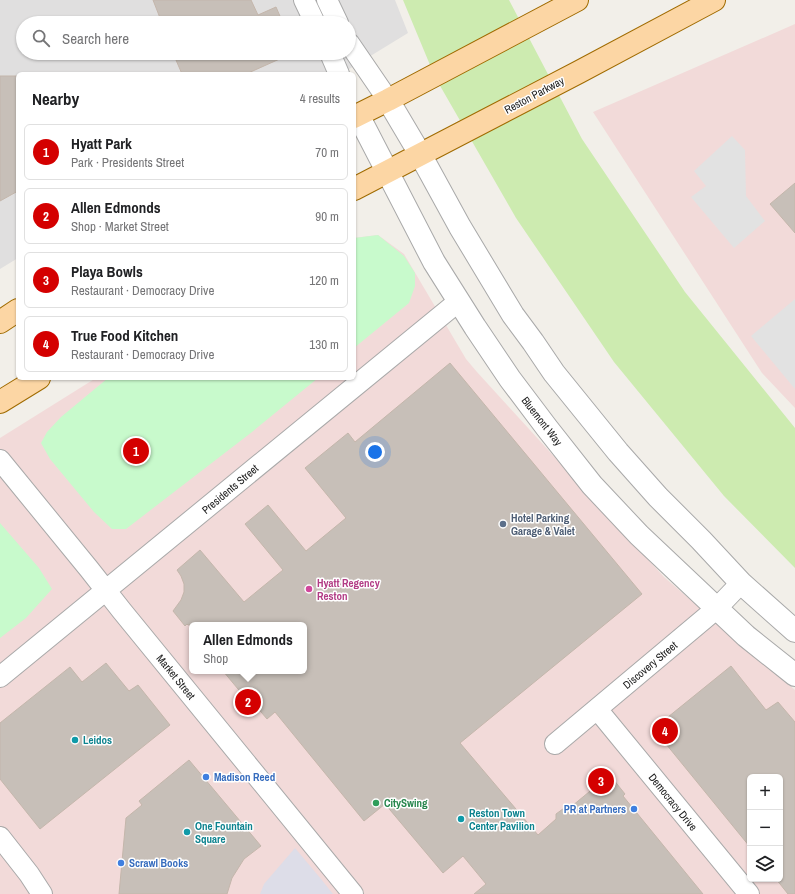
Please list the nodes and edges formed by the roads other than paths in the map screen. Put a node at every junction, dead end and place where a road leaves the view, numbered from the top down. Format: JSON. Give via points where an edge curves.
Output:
{"nodes":[{"id":1,"x":304,"y":0,"type":"edge"},
{"id":2,"x":327,"y":0,"type":"edge"},
{"id":3,"x":714,"y":0,"type":"edge"},
{"id":4,"x":565,"y":5,"type":"edge"},
{"id":5,"x":312,"y":16,"type":"edge"},
{"id":6,"x":335,"y":16,"type":"edge"},
{"id":7,"x":356,"y":53,"type":"edge"},
{"id":8,"x":333,"y":60,"type":"edge"},
{"id":9,"x":338,"y":72,"type":"edge"},
{"id":10,"x":388,"y":100,"type":"junction"},
{"id":11,"x":356,"y":112,"type":"edge"},
{"id":12,"x":356,"y":114,"type":"edge"},
{"id":13,"x":420,"y":154,"type":"junction"},
{"id":14,"x":388,"y":171,"type":"junction"},
{"id":15,"x":356,"y":188,"type":"edge"},
{"id":16,"x":459,"y":301,"type":"junction"},
{"id":17,"x":16,"y":311,"type":"edge"},
{"id":18,"x":0,"y":322,"type":"edge"},
{"id":19,"x":36,"y":380,"type":"edge"},
{"id":20,"x":0,"y":402,"type":"edge"},
{"id":21,"x":0,"y":460,"type":"edge"},
{"id":22,"x":741,"y":583,"type":"junction"},
{"id":23,"x":106,"y":590,"type":"junction"},
{"id":24,"x":716,"y":609,"type":"junction"},
{"id":25,"x":795,"y":631,"type":"edge"},
{"id":26,"x":795,"y":674,"type":"edge"},
{"id":27,"x":0,"y":677,"type":"edge"},
{"id":28,"x":597,"y":709,"type":"junction"},
{"id":29,"x":556,"y":744,"type":"dead end"},
{"id":30,"x":0,"y":837,"type":"edge"},
{"id":31,"x":42,"y":894,"type":"edge"},
{"id":32,"x":353,"y":894,"type":"edge"},
{"id":33,"x":748,"y":894,"type":"edge"}],
"edges":[{"from":1,"to":5,"type":"street"},
{"from":2,"to":6,"type":"street"},
{"from":3,"to":13,"type":"main road","name":"Reston Parkway"},
{"from":4,"to":10,"type":"main road"},
{"from":7,"to":10,"type":"street"},
{"from":8,"to":9,"type":"street"},
{"from":10,"to":11,"type":"main road"},
{"from":10,"to":13,"type":"street"},
{"from":12,"to":14,"type":"street","name":"Bluemont Way"},
{"from":13,"to":14,"type":"main road","name":"Reston Parkway"},
{"from":13,"to":22,"type":"street","via":[[460,228],[513,315],[554,373],[658,497]]},
{"from":14,"to":15,"type":"main road","name":"Reston Parkway"},
{"from":14,"to":16,"type":"street","name":"Bluemont Way","via":[[434,262]]},
{"from":16,"to":23,"type":"street","name":"Presidents Street"},
{"from":16,"to":24,"type":"street","name":"Bluemont Way","via":[[510,380],[592,485],[639,535]]},
{"from":17,"to":18,"type":"main road"},
{"from":19,"to":20,"type":"main road"},
{"from":21,"to":23,"type":"street","name":"Market Street"},
{"from":22,"to":24,"type":"street","name":"Discovery Street"},
{"from":22,"to":25,"type":"street"},
{"from":23,"to":27,"type":"street","name":"Presidents Street"},
{"from":23,"to":32,"type":"street","name":"Market Street"},
{"from":24,"to":26,"type":"street","name":"Bluemont Way"},
{"from":24,"to":28,"type":"street","name":"Discovery Street"},
{"from":28,"to":29,"type":"street","name":"Discovery Street"},
{"from":28,"to":33,"type":"street","name":"Democracy Drive"},
{"from":30,"to":31,"type":"street"}]}
